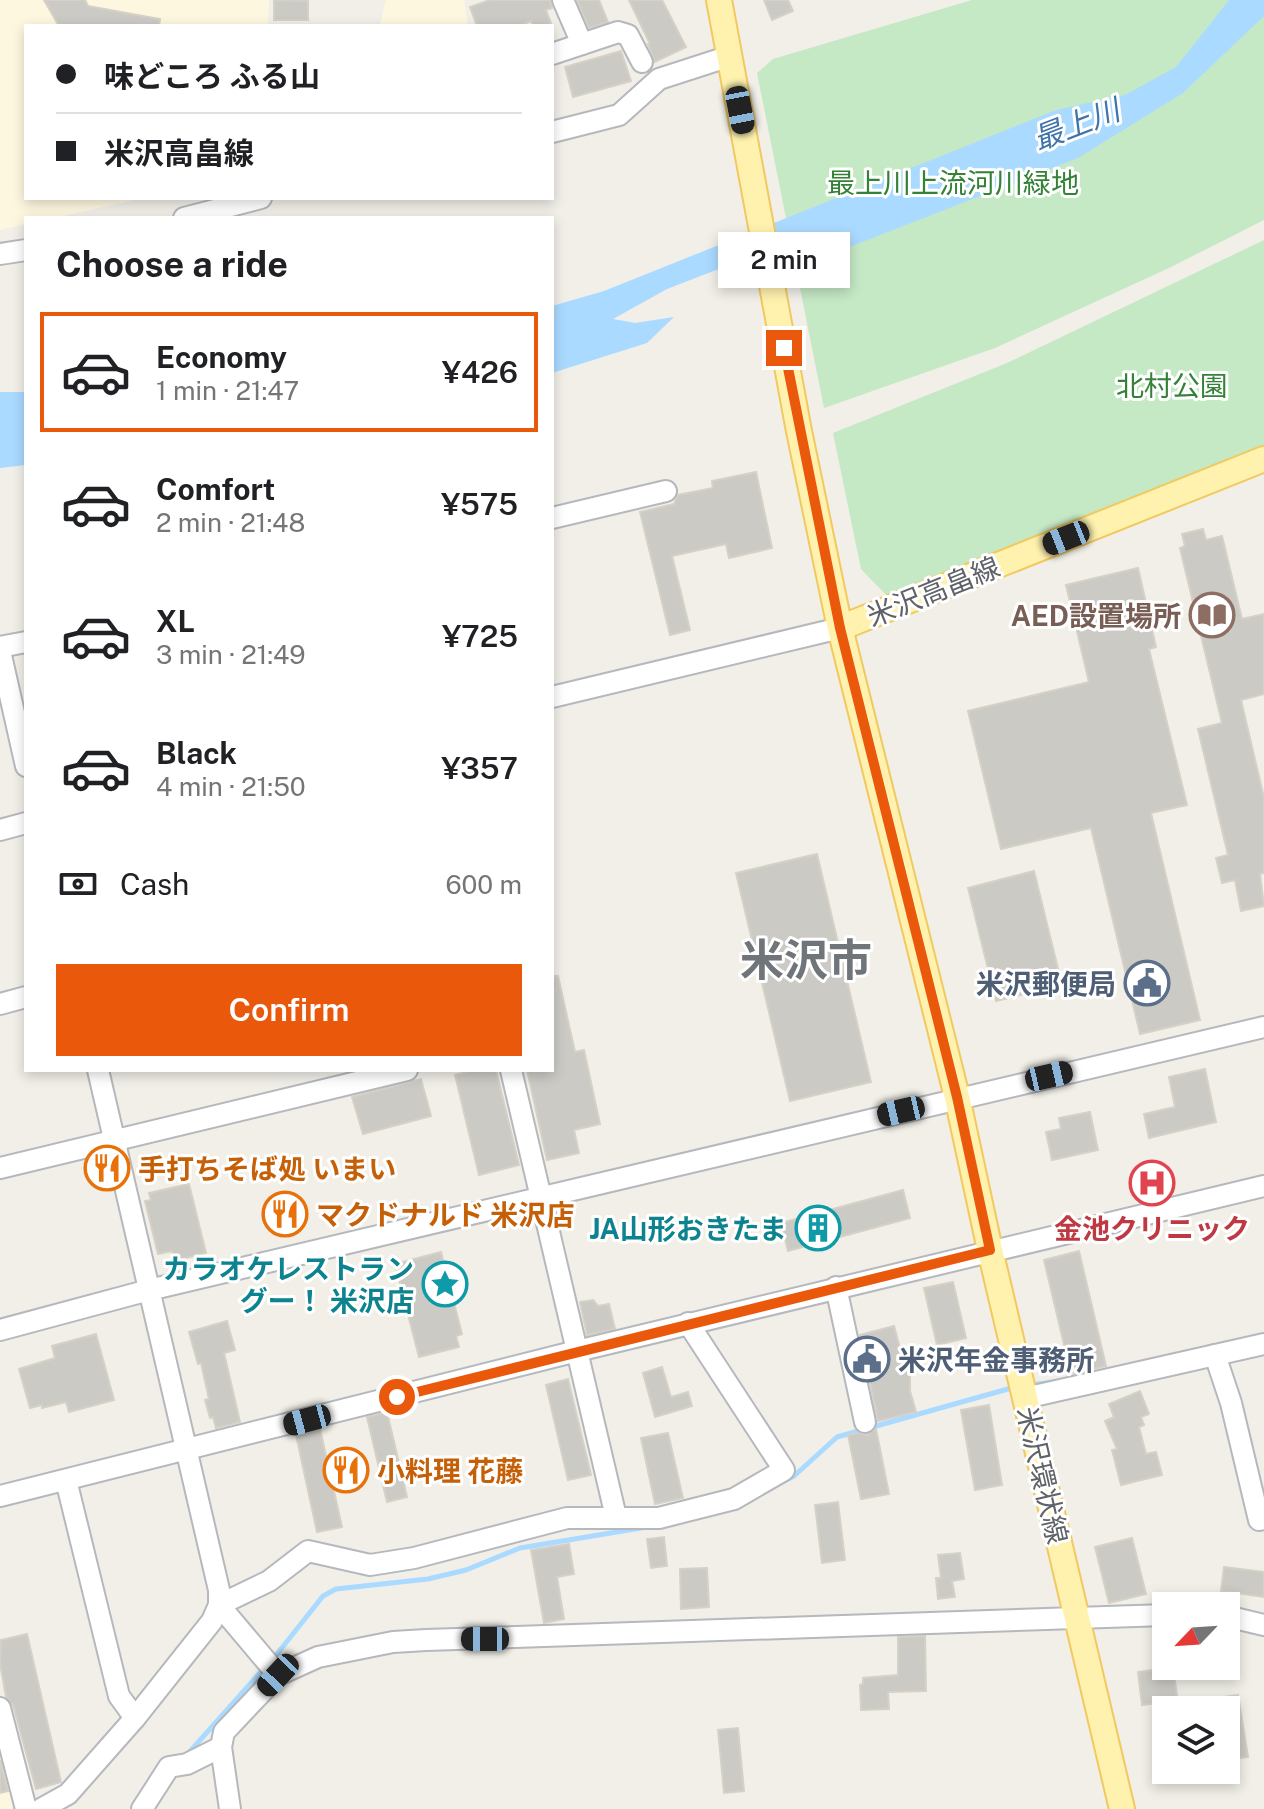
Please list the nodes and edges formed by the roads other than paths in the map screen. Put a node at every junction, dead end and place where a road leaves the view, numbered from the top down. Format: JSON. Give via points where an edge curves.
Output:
{"nodes":[{"id":1,"x":563,"y":0,"type":"edge"},
{"id":2,"x":719,"y":0,"type":"edge"},
{"id":3,"x":582,"y":44,"type":"junction"},
{"id":4,"x":554,"y":53,"type":"edge"},
{"id":5,"x":642,"y":62,"type":"dead end"},
{"id":6,"x":732,"y":68,"type":"junction"},
{"id":7,"x":554,"y":131,"type":"edge"},
{"id":8,"x":253,"y":200,"type":"edge"},
{"id":9,"x":192,"y":216,"type":"edge"},
{"id":10,"x":24,"y":250,"type":"edge"},
{"id":11,"x":0,"y":254,"type":"edge"},
{"id":12,"x":1264,"y":459,"type":"edge"},
{"id":13,"x":666,"y":491,"type":"dead end"},
{"id":14,"x":554,"y":518,"type":"edge"},
{"id":15,"x":840,"y":628,"type":"junction"},
{"id":16,"x":24,"y":643,"type":"edge"},
{"id":17,"x":0,"y":649,"type":"edge"},
{"id":18,"x":554,"y":697,"type":"edge"},
{"id":19,"x":24,"y":757,"type":"edge"},
{"id":20,"x":24,"y":824,"type":"edge"},
{"id":21,"x":0,"y":830,"type":"edge"},
{"id":22,"x":24,"y":998,"type":"edge"},
{"id":23,"x":0,"y":1004,"type":"edge"},
{"id":24,"x":1264,"y":1027,"type":"edge"},
{"id":25,"x":98,"y":1072,"type":"edge"},
{"id":26,"x":399,"y":1072,"type":"edge"},
{"id":27,"x":511,"y":1072,"type":"edge"},
{"id":28,"x":957,"y":1097,"type":"junction"},
{"id":29,"x":115,"y":1140,"type":"junction"},
{"id":30,"x":0,"y":1168,"type":"edge"},
{"id":31,"x":1264,"y":1186,"type":"edge"},
{"id":32,"x":541,"y":1197,"type":"junction"},
{"id":33,"x":990,"y":1250,"type":"junction"},
{"id":34,"x":836,"y":1287,"type":"junction"},
{"id":35,"x":149,"y":1290,"type":"junction"},
{"id":36,"x":688,"y":1323,"type":"junction"},
{"id":37,"x":0,"y":1330,"type":"edge"},
{"id":38,"x":1264,"y":1344,"type":"edge"},
{"id":39,"x":577,"y":1351,"type":"junction"},
{"id":40,"x":1215,"y":1355,"type":"junction"},
{"id":41,"x":1025,"y":1398,"type":"junction"},
{"id":42,"x":865,"y":1422,"type":"dead end"},
{"id":43,"x":187,"y":1451,"type":"junction"},
{"id":44,"x":66,"y":1480,"type":"junction"},
{"id":45,"x":0,"y":1496,"type":"edge"},
{"id":46,"x":616,"y":1517,"type":"junction"},
{"id":47,"x":1264,"y":1519,"type":"edge"},
{"id":48,"x":219,"y":1605,"type":"junction"},
{"id":49,"x":1152,"y":1615,"type":"edge"},
{"id":50,"x":1076,"y":1618,"type":"junction"},
{"id":51,"x":1240,"y":1619,"type":"edge"},
{"id":52,"x":1264,"y":1625,"type":"edge"},
{"id":53,"x":278,"y":1675,"type":"junction"},
{"id":54,"x":0,"y":1708,"type":"edge"},
{"id":55,"x":135,"y":1718,"type":"junction"},
{"id":56,"x":221,"y":1747,"type":"junction"},
{"id":57,"x":26,"y":1809,"type":"edge"},
{"id":58,"x":41,"y":1809,"type":"edge"},
{"id":59,"x":142,"y":1809,"type":"edge"},
{"id":60,"x":230,"y":1809,"type":"edge"},
{"id":61,"x":1122,"y":1809,"type":"edge"}],
"edges":[{"from":1,"to":3,"type":"street"},
{"from":2,"to":6,"type":"main road","name":"米沢高畠線"},
{"from":3,"to":4,"type":"street"},
{"from":3,"to":5,"type":"street","via":[[618,32],[628,35]]},
{"from":6,"to":7,"type":"street","via":[[659,79],[619,115]]},
{"from":6,"to":15,"type":"main road","name":"米沢高畠線"},
{"from":8,"to":9,"type":"street"},
{"from":10,"to":11,"type":"street"},
{"from":12,"to":15,"type":"main road","name":"米沢高畠線"},
{"from":13,"to":14,"type":"street"},
{"from":15,"to":18,"type":"street"},
{"from":15,"to":28,"type":"main road","name":"米沢環状線"},
{"from":16,"to":17,"type":"street"},
{"from":17,"to":19,"type":"street"},
{"from":20,"to":21,"type":"street"},
{"from":22,"to":23,"type":"street"},
{"from":24,"to":28,"type":"street"},
{"from":25,"to":29,"type":"street"},
{"from":26,"to":29,"type":"street"},
{"from":27,"to":32,"type":"street"},
{"from":28,"to":32,"type":"street"},
{"from":28,"to":33,"type":"main road","name":"米沢環状線"},
{"from":29,"to":30,"type":"street"},
{"from":29,"to":35,"type":"street"},
{"from":31,"to":33,"type":"street"},
{"from":32,"to":35,"type":"street"},
{"from":32,"to":39,"type":"street"},
{"from":33,"to":34,"type":"street"},
{"from":33,"to":41,"type":"main road","name":"米沢環状線"},
{"from":34,"to":36,"type":"street"},
{"from":34,"to":42,"type":"street"},
{"from":35,"to":37,"type":"street"},
{"from":35,"to":43,"type":"street"},
{"from":36,"to":39,"type":"street"},
{"from":36,"to":46,"type":"street","via":[[784,1470],[734,1499],[659,1518]]},
{"from":38,"to":40,"type":"street"},
{"from":39,"to":43,"type":"street"},
{"from":39,"to":46,"type":"street"},
{"from":40,"to":41,"type":"street"},
{"from":40,"to":47,"type":"street","via":[[1259,1520]]},
{"from":41,"to":50,"type":"main road","name":"米沢環状線"},
{"from":43,"to":44,"type":"street"},
{"from":43,"to":48,"type":"street"},
{"from":44,"to":45,"type":"street"},
{"from":44,"to":55,"type":"street","via":[[119,1696]]},
{"from":46,"to":48,"type":"street","via":[[567,1518],[370,1565],[308,1551],[269,1581]]},
{"from":48,"to":53,"type":"street"},
{"from":48,"to":55,"type":"street"},
{"from":49,"to":50,"type":"street"},
{"from":50,"to":53,"type":"street","via":[[393,1642],[318,1657]]},
{"from":50,"to":61,"type":"main road","name":"米沢環状線"},
{"from":51,"to":52,"type":"street"},
{"from":53,"to":56,"type":"street","via":[[224,1732]]},
{"from":54,"to":57,"type":"street"},
{"from":55,"to":58,"type":"street","via":[[68,1794]]},
{"from":56,"to":59,"type":"street","via":[[169,1767]]},
{"from":56,"to":60,"type":"street"}]}
